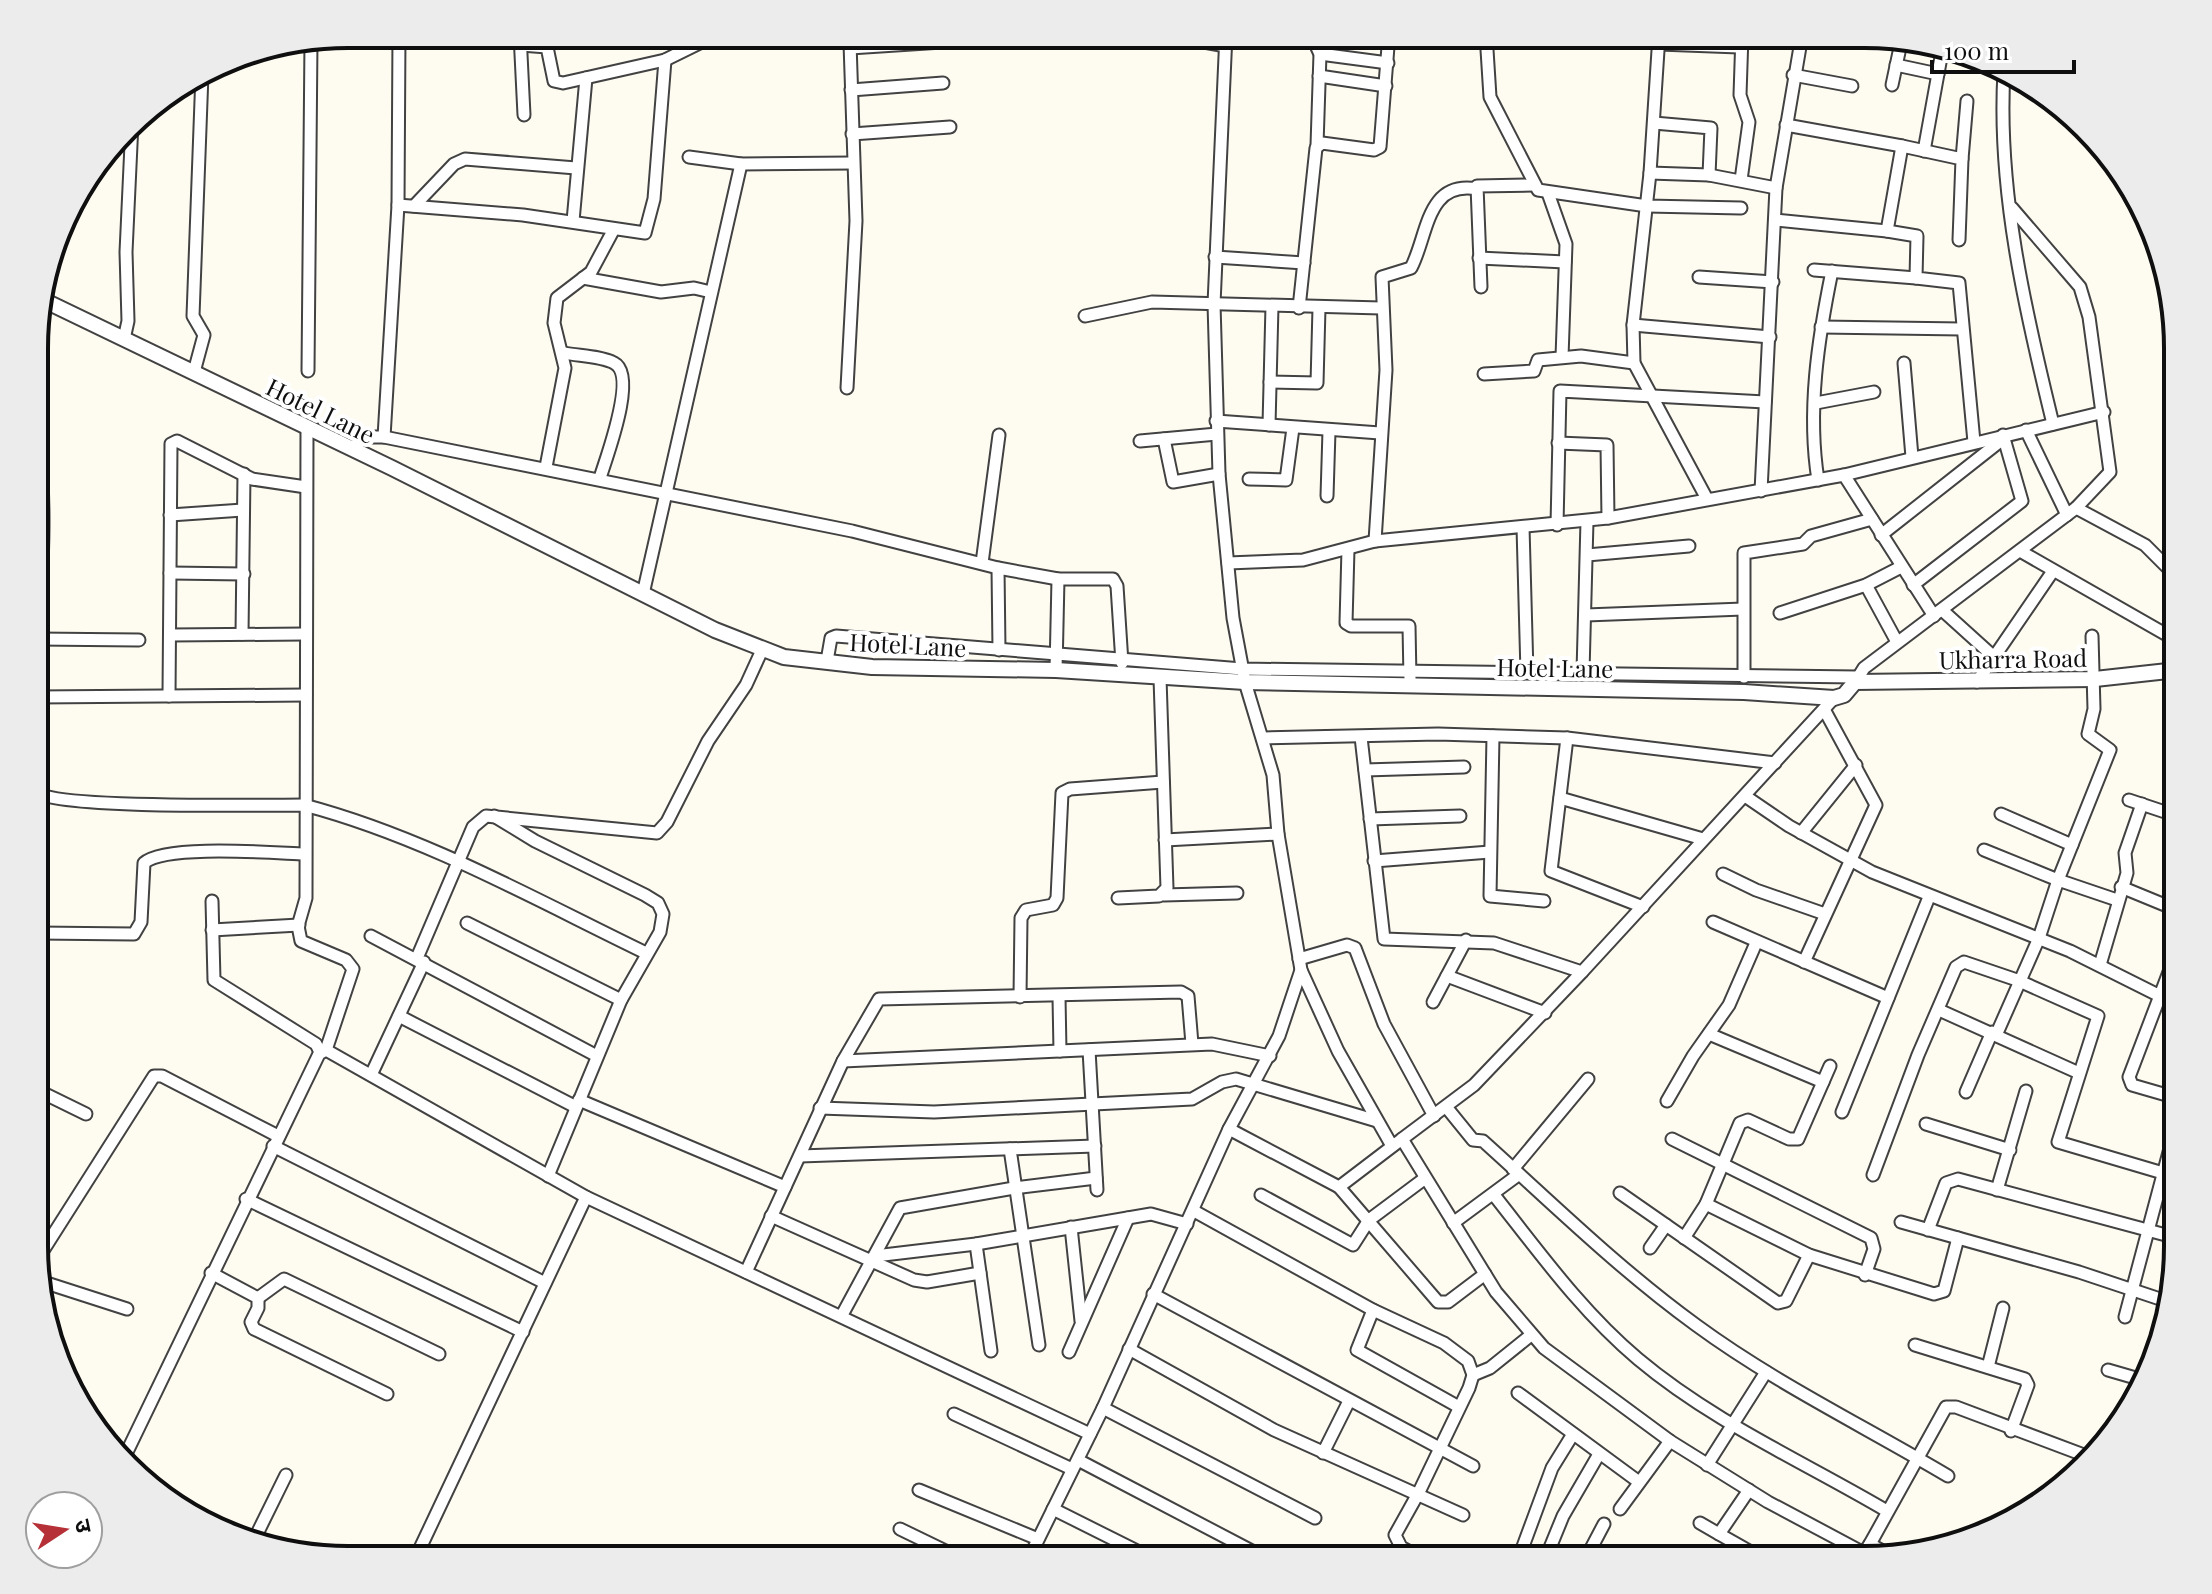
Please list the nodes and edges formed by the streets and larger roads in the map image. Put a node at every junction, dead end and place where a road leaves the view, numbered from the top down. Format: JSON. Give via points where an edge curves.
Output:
{"nodes":[{"id":1,"x":399,"y":48,"type":"edge"},
{"id":2,"x":521,"y":48,"type":"edge"},
{"id":3,"x":547,"y":48,"type":"edge"},
{"id":4,"x":691,"y":48,"type":"edge"},
{"id":5,"x":850,"y":48,"type":"edge"},
{"id":6,"x":1226,"y":48,"type":"edge"},
{"id":7,"x":1320,"y":48,"type":"edge"},
{"id":8,"x":1389,"y":48,"type":"edge"},
{"id":9,"x":1487,"y":48,"type":"edge"},
{"id":10,"x":1658,"y":48,"type":"edge"},
{"id":11,"x":1739,"y":48,"type":"edge"},
{"id":12,"x":1799,"y":48,"type":"edge"},
{"id":13,"x":311,"y":51,"type":"edge"},
{"id":14,"x":1899,"y":51,"type":"edge"},
{"id":15,"x":1320,"y":54,"type":"junction"},
{"id":16,"x":1941,"y":58,"type":"edge"},
{"id":17,"x":665,"y":60,"type":"junction"},
{"id":18,"x":1388,"y":63,"type":"junction"},
{"id":19,"x":1896,"y":65,"type":"junction"},
{"id":20,"x":1938,"y":74,"type":"junction"},
{"id":21,"x":1793,"y":75,"type":"junction"},
{"id":22,"x":1319,"y":76,"type":"junction"},
{"id":23,"x":586,"y":78,"type":"junction"},
{"id":24,"x":2004,"y":82,"type":"edge"},
{"id":25,"x":943,"y":83,"type":"dead end"},
{"id":26,"x":1892,"y":85,"type":"dead end"},
{"id":27,"x":202,"y":86,"type":"edge"},
{"id":28,"x":1386,"y":86,"type":"junction"},
{"id":29,"x":1852,"y":86,"type":"dead end"},
{"id":30,"x":851,"y":90,"type":"junction"},
{"id":31,"x":1967,"y":101,"type":"dead end"},
{"id":32,"x":524,"y":115,"type":"dead end"},
{"id":33,"x":1654,"y":123,"type":"junction"},
{"id":34,"x":1786,"y":125,"type":"junction"},
{"id":35,"x":950,"y":127,"type":"dead end"},
{"id":36,"x":852,"y":134,"type":"junction"},
{"id":37,"x":131,"y":141,"type":"edge"},
{"id":38,"x":1317,"y":145,"type":"junction"},
{"id":39,"x":1902,"y":146,"type":"junction"},
{"id":40,"x":1924,"y":151,"type":"junction"},
{"id":41,"x":689,"y":157,"type":"dead end"},
{"id":42,"x":1962,"y":159,"type":"junction"},
{"id":43,"x":853,"y":163,"type":"junction"},
{"id":44,"x":741,"y":164,"type":"junction"},
{"id":45,"x":576,"y":168,"type":"junction"},
{"id":46,"x":1650,"y":173,"type":"junction"},
{"id":47,"x":1709,"y":175,"type":"junction"},
{"id":48,"x":1741,"y":180,"type":"junction"},
{"id":49,"x":1533,"y":185,"type":"junction"},
{"id":50,"x":1776,"y":188,"type":"junction"},
{"id":51,"x":1477,"y":189,"type":"junction"},
{"id":52,"x":1548,"y":193,"type":"junction"},
{"id":53,"x":398,"y":205,"type":"junction"},
{"id":54,"x":414,"y":206,"type":"junction"},
{"id":55,"x":1647,"y":206,"type":"junction"},
{"id":56,"x":1741,"y":208,"type":"dead end"},
{"id":57,"x":2012,"y":208,"type":"junction"},
{"id":58,"x":1775,"y":220,"type":"junction"},
{"id":59,"x":573,"y":221,"type":"junction"},
{"id":60,"x":614,"y":229,"type":"junction"},
{"id":61,"x":1887,"y":231,"type":"junction"},
{"id":62,"x":1959,"y":240,"type":"dead end"},
{"id":63,"x":1215,"y":257,"type":"junction"},
{"id":64,"x":1479,"y":258,"type":"junction"},
{"id":65,"x":1565,"y":262,"type":"junction"},
{"id":66,"x":1304,"y":263,"type":"junction"},
{"id":67,"x":1814,"y":270,"type":"dead end"},
{"id":68,"x":1832,"y":271,"type":"junction"},
{"id":69,"x":1699,"y":277,"type":"dead end"},
{"id":70,"x":583,"y":278,"type":"junction"},
{"id":71,"x":1916,"y":278,"type":"junction"},
{"id":72,"x":1773,"y":282,"type":"junction"},
{"id":73,"x":1481,"y":287,"type":"dead end"},
{"id":74,"x":711,"y":292,"type":"junction"},
{"id":75,"x":52,"y":303,"type":"edge"},
{"id":76,"x":1214,"y":304,"type":"junction"},
{"id":77,"x":1272,"y":306,"type":"junction"},
{"id":78,"x":1299,"y":308,"type":"junction"},
{"id":79,"x":1319,"y":308,"type":"junction"},
{"id":80,"x":1381,"y":308,"type":"junction"},
{"id":81,"x":1085,"y":316,"type":"dead end"},
{"id":82,"x":1633,"y":325,"type":"junction"},
{"id":83,"x":1821,"y":327,"type":"junction"},
{"id":84,"x":1962,"y":329,"type":"junction"},
{"id":85,"x":126,"y":332,"type":"junction"},
{"id":86,"x":1770,"y":337,"type":"junction"},
{"id":87,"x":564,"y":353,"type":"junction"},
{"id":88,"x":1562,"y":357,"type":"junction"},
{"id":89,"x":197,"y":361,"type":"junction"},
{"id":90,"x":1634,"y":363,"type":"junction"},
{"id":91,"x":1904,"y":363,"type":"dead end"},
{"id":92,"x":308,"y":371,"type":"dead end"},
{"id":93,"x":1484,"y":374,"type":"dead end"},
{"id":94,"x":1270,"y":382,"type":"junction"},
{"id":95,"x":847,"y":388,"type":"dead end"},
{"id":96,"x":1874,"y":392,"type":"dead end"},
{"id":97,"x":1651,"y":398,"type":"junction"},
{"id":98,"x":1765,"y":402,"type":"junction"},
{"id":99,"x":1816,"y":403,"type":"junction"},
{"id":100,"x":2104,"y":412,"type":"junction"},
{"id":101,"x":1216,"y":421,"type":"junction"},
{"id":102,"x":2053,"y":424,"type":"junction"},
{"id":103,"x":1269,"y":425,"type":"junction"},
{"id":104,"x":1293,"y":428,"type":"junction"},
{"id":105,"x":307,"y":429,"type":"junction"},
{"id":106,"x":2026,"y":430,"type":"junction"},
{"id":107,"x":1329,"y":431,"type":"junction"},
{"id":108,"x":1380,"y":433,"type":"junction"},
{"id":109,"x":1217,"y":434,"type":"junction"},
{"id":110,"x":999,"y":435,"type":"dead end"},
{"id":111,"x":384,"y":437,"type":"junction"},
{"id":112,"x":2003,"y":437,"type":"junction"},
{"id":113,"x":1164,"y":439,"type":"junction"},
{"id":114,"x":1140,"y":441,"type":"dead end"},
{"id":115,"x":1974,"y":442,"type":"junction"},
{"id":116,"x":1558,"y":443,"type":"junction"},
{"id":117,"x":355,"y":445,"type":"junction"},
{"id":118,"x":1912,"y":457,"type":"junction"},
{"id":119,"x":546,"y":467,"type":"junction"},
{"id":120,"x":244,"y":474,"type":"junction"},
{"id":121,"x":1219,"y":474,"type":"junction"},
{"id":122,"x":1844,"y":475,"type":"junction"},
{"id":123,"x":600,"y":478,"type":"junction"},
{"id":124,"x":1249,"y":479,"type":"dead end"},
{"id":125,"x":1818,"y":480,"type":"junction"},
{"id":126,"x":306,"y":487,"type":"junction"},
{"id":127,"x":668,"y":491,"type":"junction"},
{"id":128,"x":1761,"y":491,"type":"junction"},
{"id":129,"x":1327,"y":496,"type":"dead end"},
{"id":130,"x":1707,"y":499,"type":"junction"},
{"id":131,"x":243,"y":510,"type":"junction"},
{"id":132,"x":2071,"y":511,"type":"junction"},
{"id":133,"x":170,"y":515,"type":"junction"},
{"id":134,"x":1608,"y":518,"type":"junction"},
{"id":135,"x":1872,"y":519,"type":"junction"},
{"id":136,"x":1587,"y":521,"type":"junction"},
{"id":137,"x":1557,"y":525,"type":"junction"},
{"id":138,"x":1523,"y":527,"type":"junction"},
{"id":139,"x":1881,"y":535,"type":"junction"},
{"id":140,"x":1375,"y":541,"type":"junction"},
{"id":141,"x":1689,"y":546,"type":"dead end"},
{"id":142,"x":1348,"y":549,"type":"junction"},
{"id":143,"x":2020,"y":551,"type":"junction"},
{"id":144,"x":1587,"y":555,"type":"junction"},
{"id":145,"x":982,"y":563,"type":"junction"},
{"id":146,"x":1228,"y":563,"type":"junction"},
{"id":147,"x":2164,"y":564,"type":"edge"},
{"id":148,"x":1901,"y":567,"type":"junction"},
{"id":149,"x":998,"y":568,"type":"junction"},
{"id":150,"x":2053,"y":571,"type":"junction"},
{"id":151,"x":170,"y":573,"type":"junction"},
{"id":152,"x":244,"y":574,"type":"junction"},
{"id":153,"x":1058,"y":579,"type":"junction"},
{"id":154,"x":1866,"y":585,"type":"junction"},
{"id":155,"x":1913,"y":585,"type":"junction"},
{"id":156,"x":645,"y":588,"type":"junction"},
{"id":157,"x":1743,"y":609,"type":"junction"},
{"id":158,"x":1780,"y":613,"type":"dead end"},
{"id":159,"x":1938,"y":613,"type":"junction"},
{"id":160,"x":1586,"y":615,"type":"junction"},
{"id":161,"x":2164,"y":633,"type":"edge"},
{"id":162,"x":242,"y":634,"type":"junction"},
{"id":163,"x":305,"y":634,"type":"junction"},
{"id":164,"x":171,"y":635,"type":"junction"},
{"id":165,"x":2092,"y":636,"type":"dead end"},
{"id":166,"x":48,"y":639,"type":"edge"},
{"id":167,"x":139,"y":640,"type":"dead end"},
{"id":168,"x":1897,"y":642,"type":"junction"},
{"id":169,"x":762,"y":650,"type":"junction"},
{"id":170,"x":999,"y":650,"type":"junction"},
{"id":171,"x":828,"y":653,"type":"junction"},
{"id":172,"x":1994,"y":657,"type":"junction"},
{"id":173,"x":1056,"y":662,"type":"junction"},
{"id":174,"x":1122,"y":667,"type":"junction"},
{"id":175,"x":2164,"y":671,"type":"edge"},
{"id":176,"x":1583,"y":672,"type":"junction"},
{"id":177,"x":1527,"y":673,"type":"junction"},
{"id":178,"x":1244,"y":676,"type":"junction"},
{"id":179,"x":1744,"y":677,"type":"junction"},
{"id":180,"x":1160,"y":678,"type":"junction"},
{"id":181,"x":1410,"y":679,"type":"junction"},
{"id":182,"x":2095,"y":679,"type":"junction"},
{"id":183,"x":1977,"y":682,"type":"junction"},
{"id":184,"x":1853,"y":684,"type":"junction"},
{"id":185,"x":306,"y":695,"type":"junction"},
{"id":186,"x":169,"y":696,"type":"junction"},
{"id":187,"x":48,"y":697,"type":"edge"},
{"id":188,"x":1830,"y":705,"type":"junction"},
{"id":189,"x":1493,"y":736,"type":"junction"},
{"id":190,"x":1361,"y":737,"type":"junction"},
{"id":191,"x":1264,"y":738,"type":"junction"},
{"id":192,"x":1567,"y":738,"type":"junction"},
{"id":193,"x":1775,"y":763,"type":"junction"},
{"id":194,"x":1856,"y":765,"type":"junction"},
{"id":195,"x":1464,"y":767,"type":"dead end"},
{"id":196,"x":1365,"y":770,"type":"junction"},
{"id":197,"x":1163,"y":782,"type":"junction"},
{"id":198,"x":48,"y":795,"type":"edge"},
{"id":199,"x":1745,"y":796,"type":"junction"},
{"id":200,"x":1560,"y":798,"type":"junction"},
{"id":201,"x":2129,"y":800,"type":"dead end"},
{"id":202,"x":2142,"y":804,"type":"junction"},
{"id":203,"x":304,"y":805,"type":"junction"},
{"id":204,"x":2164,"y":812,"type":"edge"},
{"id":205,"x":2001,"y":814,"type":"dead end"},
{"id":206,"x":493,"y":816,"type":"junction"},
{"id":207,"x":1460,"y":816,"type":"dead end"},
{"id":208,"x":1370,"y":819,"type":"junction"},
{"id":209,"x":1801,"y":833,"type":"junction"},
{"id":210,"x":1278,"y":834,"type":"junction"},
{"id":211,"x":1703,"y":839,"type":"junction"},
{"id":212,"x":1165,"y":840,"type":"junction"},
{"id":213,"x":2072,"y":845,"type":"junction"},
{"id":214,"x":1984,"y":850,"type":"dead end"},
{"id":215,"x":1490,"y":852,"type":"junction"},
{"id":216,"x":305,"y":854,"type":"junction"},
{"id":217,"x":1374,"y":861,"type":"junction"},
{"id":218,"x":1850,"y":861,"type":"junction"},
{"id":219,"x":458,"y":862,"type":"junction"},
{"id":220,"x":1723,"y":874,"type":"dead end"},
{"id":221,"x":2058,"y":880,"type":"junction"},
{"id":222,"x":2121,"y":887,"type":"junction"},
{"id":223,"x":1237,"y":893,"type":"dead end"},
{"id":224,"x":1164,"y":895,"type":"junction"},
{"id":225,"x":1929,"y":897,"type":"junction"},
{"id":226,"x":1118,"y":898,"type":"dead end"},
{"id":227,"x":2117,"y":900,"type":"junction"},
{"id":228,"x":212,"y":901,"type":"dead end"},
{"id":229,"x":1544,"y":901,"type":"dead end"},
{"id":230,"x":2164,"y":905,"type":"edge"},
{"id":231,"x":1643,"y":907,"type":"junction"},
{"id":232,"x":1825,"y":914,"type":"junction"},
{"id":233,"x":1713,"y":922,"type":"dead end"},
{"id":234,"x":467,"y":923,"type":"dead end"},
{"id":235,"x":299,"y":925,"type":"junction"},
{"id":236,"x":212,"y":930,"type":"junction"},
{"id":237,"x":48,"y":933,"type":"edge"},
{"id":238,"x":371,"y":936,"type":"dead end"},
{"id":239,"x":2039,"y":938,"type":"junction"},
{"id":240,"x":1466,"y":940,"type":"junction"},
{"id":241,"x":1756,"y":943,"type":"junction"},
{"id":242,"x":646,"y":953,"type":"junction"},
{"id":243,"x":421,"y":960,"type":"junction"},
{"id":244,"x":1804,"y":962,"type":"junction"},
{"id":245,"x":1300,"y":964,"type":"junction"},
{"id":246,"x":2100,"y":965,"type":"junction"},
{"id":247,"x":1582,"y":972,"type":"junction"},
{"id":248,"x":1447,"y":976,"type":"junction"},
{"id":249,"x":2017,"y":980,"type":"junction"},
{"id":250,"x":2164,"y":985,"type":"edge"},
{"id":251,"x":2160,"y":996,"type":"junction"},
{"id":252,"x":1020,"y":997,"type":"junction"},
{"id":253,"x":1059,"y":997,"type":"junction"},
{"id":254,"x":2164,"y":997,"type":"edge"},
{"id":255,"x":1888,"y":998,"type":"junction"},
{"id":256,"x":621,"y":1000,"type":"junction"},
{"id":257,"x":1433,"y":1002,"type":"dead end"},
{"id":258,"x":1939,"y":1010,"type":"junction"},
{"id":259,"x":1545,"y":1013,"type":"junction"},
{"id":260,"x":399,"y":1016,"type":"junction"},
{"id":261,"x":1994,"y":1032,"type":"junction"},
{"id":262,"x":1709,"y":1034,"type":"junction"},
{"id":263,"x":1192,"y":1044,"type":"junction"},
{"id":264,"x":1089,"y":1050,"type":"junction"},
{"id":265,"x":323,"y":1051,"type":"junction"},
{"id":266,"x":1060,"y":1051,"type":"junction"},
{"id":267,"x":597,"y":1056,"type":"junction"},
{"id":268,"x":1270,"y":1056,"type":"junction"},
{"id":269,"x":843,"y":1061,"type":"junction"},
{"id":270,"x":1830,"y":1066,"type":"dead end"},
{"id":271,"x":2079,"y":1073,"type":"junction"},
{"id":272,"x":371,"y":1075,"type":"junction"},
{"id":273,"x":1588,"y":1079,"type":"dead end"},
{"id":274,"x":1823,"y":1082,"type":"junction"},
{"id":275,"x":1252,"y":1084,"type":"junction"},
{"id":276,"x":2026,"y":1091,"type":"dead end"},
{"id":277,"x":1966,"y":1092,"type":"dead end"},
{"id":278,"x":2164,"y":1094,"type":"edge"},
{"id":279,"x":48,"y":1095,"type":"edge"},
{"id":280,"x":1667,"y":1101,"type":"dead end"},
{"id":281,"x":1091,"y":1103,"type":"junction"},
{"id":282,"x":578,"y":1104,"type":"junction"},
{"id":283,"x":820,"y":1108,"type":"junction"},
{"id":284,"x":1447,"y":1108,"type":"junction"},
{"id":285,"x":1842,"y":1112,"type":"dead end"},
{"id":286,"x":86,"y":1114,"type":"dead end"},
{"id":287,"x":1434,"y":1116,"type":"junction"},
{"id":288,"x":1377,"y":1121,"type":"junction"},
{"id":289,"x":1926,"y":1124,"type":"dead end"},
{"id":290,"x":1229,"y":1129,"type":"junction"},
{"id":291,"x":1672,"y":1139,"type":"dead end"},
{"id":292,"x":276,"y":1141,"type":"junction"},
{"id":293,"x":1397,"y":1142,"type":"junction"},
{"id":294,"x":1095,"y":1146,"type":"junction"},
{"id":295,"x":1010,"y":1149,"type":"junction"},
{"id":296,"x":2010,"y":1150,"type":"junction"},
{"id":297,"x":800,"y":1156,"type":"junction"},
{"id":298,"x":1722,"y":1164,"type":"junction"},
{"id":299,"x":2164,"y":1169,"type":"edge"},
{"id":300,"x":1515,"y":1172,"type":"junction"},
{"id":301,"x":2163,"y":1173,"type":"junction"},
{"id":302,"x":1873,"y":1175,"type":"dead end"},
{"id":303,"x":548,"y":1176,"type":"junction"},
{"id":304,"x":1424,"y":1179,"type":"junction"},
{"id":305,"x":785,"y":1187,"type":"junction"},
{"id":306,"x":1339,"y":1187,"type":"junction"},
{"id":307,"x":1014,"y":1188,"type":"junction"},
{"id":308,"x":1997,"y":1190,"type":"junction"},
{"id":309,"x":1620,"y":1193,"type":"dead end"},
{"id":310,"x":1261,"y":1195,"type":"dead end"},
{"id":311,"x":1494,"y":1195,"type":"junction"},
{"id":312,"x":586,"y":1197,"type":"junction"},
{"id":313,"x":246,"y":1199,"type":"junction"},
{"id":314,"x":1706,"y":1204,"type":"junction"},
{"id":315,"x":1194,"y":1211,"type":"junction"},
{"id":316,"x":771,"y":1216,"type":"junction"},
{"id":317,"x":1128,"y":1218,"type":"junction"},
{"id":318,"x":1369,"y":1220,"type":"junction"},
{"id":319,"x":1901,"y":1222,"type":"dead end"},
{"id":320,"x":1453,"y":1223,"type":"junction"},
{"id":321,"x":1187,"y":1224,"type":"junction"},
{"id":322,"x":1666,"y":1225,"type":"junction"},
{"id":323,"x":1071,"y":1227,"type":"junction"},
{"id":324,"x":1928,"y":1230,"type":"junction"},
{"id":325,"x":2149,"y":1230,"type":"junction"},
{"id":326,"x":1021,"y":1234,"type":"junction"},
{"id":327,"x":2164,"y":1234,"type":"edge"},
{"id":328,"x":1684,"y":1238,"type":"junction"},
{"id":329,"x":1958,"y":1238,"type":"junction"},
{"id":330,"x":48,"y":1243,"type":"edge"},
{"id":331,"x":976,"y":1244,"type":"junction"},
{"id":332,"x":1650,"y":1248,"type":"dead end"},
{"id":333,"x":1809,"y":1255,"type":"junction"},
{"id":334,"x":873,"y":1260,"type":"junction"},
{"id":335,"x":746,"y":1272,"type":"junction"},
{"id":336,"x":211,"y":1273,"type":"junction"},
{"id":337,"x":980,"y":1273,"type":"junction"},
{"id":338,"x":1485,"y":1274,"type":"junction"},
{"id":339,"x":1865,"y":1275,"type":"junction"},
{"id":340,"x":545,"y":1283,"type":"junction"},
{"id":341,"x":51,"y":1284,"type":"edge"},
{"id":342,"x":2134,"y":1290,"type":"junction"},
{"id":343,"x":1153,"y":1294,"type":"junction"},
{"id":344,"x":258,"y":1298,"type":"junction"},
{"id":345,"x":2159,"y":1299,"type":"edge"},
{"id":346,"x":2003,"y":1308,"type":"dead end"},
{"id":347,"x":127,"y":1309,"type":"dead end"},
{"id":348,"x":1373,"y":1310,"type":"junction"},
{"id":349,"x":842,"y":1315,"type":"junction"},
{"id":350,"x":2125,"y":1317,"type":"dead end"},
{"id":351,"x":1081,"y":1324,"type":"junction"},
{"id":352,"x":523,"y":1332,"type":"junction"},
{"id":353,"x":1531,"y":1335,"type":"junction"},
{"id":354,"x":1039,"y":1345,"type":"dead end"},
{"id":355,"x":1915,"y":1345,"type":"dead end"},
{"id":356,"x":1129,"y":1349,"type":"junction"},
{"id":357,"x":991,"y":1351,"type":"dead end"},
{"id":358,"x":1069,"y":1352,"type":"dead end"},
{"id":359,"x":439,"y":1354,"type":"dead end"},
{"id":360,"x":1988,"y":1367,"type":"junction"},
{"id":361,"x":2108,"y":1370,"type":"dead end"},
{"id":362,"x":1766,"y":1372,"type":"junction"},
{"id":363,"x":1473,"y":1375,"type":"junction"},
{"id":364,"x":2134,"y":1377,"type":"edge"},
{"id":365,"x":1518,"y":1393,"type":"dead end"},
{"id":366,"x":387,"y":1394,"type":"dead end"},
{"id":367,"x":1349,"y":1401,"type":"junction"},
{"id":368,"x":1459,"y":1407,"type":"junction"},
{"id":369,"x":1103,"y":1408,"type":"junction"},
{"id":370,"x":954,"y":1414,"type":"dead end"},
{"id":371,"x":1734,"y":1425,"type":"junction"},
{"id":372,"x":2011,"y":1431,"type":"junction"},
{"id":373,"x":1090,"y":1434,"type":"junction"},
{"id":374,"x":1573,"y":1434,"type":"junction"},
{"id":375,"x":1670,"y":1441,"type":"junction"},
{"id":376,"x":128,"y":1450,"type":"edge"},
{"id":377,"x":1440,"y":1450,"type":"junction"},
{"id":378,"x":1323,"y":1453,"type":"junction"},
{"id":379,"x":1599,"y":1454,"type":"junction"},
{"id":380,"x":2080,"y":1454,"type":"edge"},
{"id":381,"x":1916,"y":1457,"type":"junction"},
{"id":382,"x":1075,"y":1465,"type":"junction"},
{"id":383,"x":1707,"y":1465,"type":"junction"},
{"id":384,"x":1473,"y":1466,"type":"dead end"},
{"id":385,"x":286,"y":1475,"type":"dead end"},
{"id":386,"x":1948,"y":1476,"type":"dead end"},
{"id":387,"x":1639,"y":1482,"type":"junction"},
{"id":388,"x":919,"y":1490,"type":"dead end"},
{"id":389,"x":1749,"y":1490,"type":"junction"},
{"id":390,"x":1419,"y":1492,"type":"junction"},
{"id":391,"x":1053,"y":1509,"type":"junction"},
{"id":392,"x":1620,"y":1509,"type":"dead end"},
{"id":393,"x":1887,"y":1511,"type":"junction"},
{"id":394,"x":1463,"y":1515,"type":"dead end"},
{"id":395,"x":1315,"y":1518,"type":"dead end"},
{"id":396,"x":1700,"y":1523,"type":"dead end"},
{"id":397,"x":1604,"y":1524,"type":"dead end"},
{"id":398,"x":900,"y":1529,"type":"dead end"},
{"id":399,"x":258,"y":1532,"type":"edge"},
{"id":400,"x":1719,"y":1534,"type":"junction"},
{"id":401,"x":1037,"y":1544,"type":"junction"},
{"id":402,"x":421,"y":1546,"type":"edge"},
{"id":403,"x":935,"y":1546,"type":"edge"},
{"id":404,"x":1040,"y":1546,"type":"edge"},
{"id":405,"x":1127,"y":1546,"type":"edge"},
{"id":406,"x":1240,"y":1546,"type":"edge"},
{"id":407,"x":1400,"y":1546,"type":"edge"},
{"id":408,"x":1523,"y":1546,"type":"edge"},
{"id":409,"x":1551,"y":1546,"type":"edge"},
{"id":410,"x":1592,"y":1546,"type":"edge"},
{"id":411,"x":1740,"y":1546,"type":"edge"},
{"id":412,"x":1854,"y":1546,"type":"edge"},
{"id":413,"x":1868,"y":1546,"type":"edge"}],
"edges":[{"from":1,"to":53,"type":"street"},
{"from":2,"to":32,"type":"street"},
{"from":3,"to":23,"type":"street","via":[[554,81]]},
{"from":4,"to":17,"type":"street"},
{"from":5,"to":30,"type":"street"},
{"from":6,"to":63,"type":"street"},
{"from":7,"to":15,"type":"street"},
{"from":8,"to":18,"type":"street"},
{"from":9,"to":49,"type":"street","via":[[1490,97]]},
{"from":10,"to":33,"type":"street"},
{"from":11,"to":48,"type":"street","via":[[1740,95],[1749,122]]},
{"from":12,"to":21,"type":"street"},
{"from":13,"to":92,"type":"street"},
{"from":14,"to":19,"type":"street"},
{"from":15,"to":18,"type":"street"},
{"from":15,"to":22,"type":"street"},
{"from":16,"to":20,"type":"street"},
{"from":17,"to":23,"type":"street"},
{"from":17,"to":60,"type":"street","via":[[649,228],[642,234]]},
{"from":18,"to":28,"type":"street"},
{"from":19,"to":20,"type":"street"},
{"from":19,"to":26,"type":"street"},
{"from":20,"to":40,"type":"street"},
{"from":21,"to":29,"type":"street"},
{"from":21,"to":34,"type":"street"},
{"from":22,"to":28,"type":"street"},
{"from":22,"to":38,"type":"street"},
{"from":23,"to":45,"type":"street"},
{"from":24,"to":57,"type":"street","via":[[2001,139]]},
{"from":25,"to":30,"type":"street"},
{"from":27,"to":89,"type":"street","via":[[193,314],[204,335]]},
{"from":28,"to":38,"type":"street","via":[[1378,149]]},
{"from":30,"to":36,"type":"street"},
{"from":31,"to":42,"type":"street"},
{"from":33,"to":46,"type":"street"},
{"from":33,"to":47,"type":"street","via":[[1711,128]]},
{"from":34,"to":39,"type":"street"},
{"from":34,"to":50,"type":"street"},
{"from":35,"to":36,"type":"street"},
{"from":36,"to":43,"type":"street"},
{"from":37,"to":85,"type":"street"},
{"from":38,"to":66,"type":"street"},
{"from":39,"to":40,"type":"street"},
{"from":39,"to":61,"type":"street"},
{"from":40,"to":42,"type":"street"},
{"from":41,"to":44,"type":"street"},
{"from":42,"to":62,"type":"street"},
{"from":43,"to":44,"type":"street"},
{"from":43,"to":95,"type":"street","via":[[855,265]]},
{"from":44,"to":74,"type":"street"},
{"from":45,"to":54,"type":"street","via":[[465,159]]},
{"from":45,"to":59,"type":"street"},
{"from":46,"to":47,"type":"street"},
{"from":46,"to":55,"type":"street"},
{"from":47,"to":48,"type":"street"},
{"from":48,"to":50,"type":"street"},
{"from":49,"to":51,"type":"street","via":[[1481,184]]},
{"from":49,"to":52,"type":"street"},
{"from":50,"to":58,"type":"street"},
{"from":51,"to":64,"type":"street"},
{"from":51,"to":80,"type":"street","via":[[1449,190],[1426,221],[1411,268],[1383,275]]},
{"from":52,"to":55,"type":"street"},
{"from":52,"to":65,"type":"street","via":[[1565,239]]},
{"from":53,"to":54,"type":"street"},
{"from":53,"to":111,"type":"street"},
{"from":54,"to":59,"type":"street"},
{"from":55,"to":56,"type":"street"},
{"from":55,"to":82,"type":"street"},
{"from":57,"to":100,"type":"street","via":[[2080,287]]},
{"from":57,"to":102,"type":"street","via":[[2029,327]]},
{"from":58,"to":61,"type":"street"},
{"from":58,"to":72,"type":"street"},
{"from":59,"to":60,"type":"street"},
{"from":60,"to":70,"type":"street","via":[[599,261]]},
{"from":61,"to":71,"type":"street","via":[[1917,236]]},
{"from":63,"to":66,"type":"street"},
{"from":63,"to":76,"type":"street"},
{"from":64,"to":65,"type":"street"},
{"from":64,"to":73,"type":"street"},
{"from":65,"to":88,"type":"street"},
{"from":66,"to":78,"type":"street"},
{"from":67,"to":68,"type":"street"},
{"from":68,"to":71,"type":"street"},
{"from":68,"to":83,"type":"street"},
{"from":69,"to":72,"type":"street"},
{"from":70,"to":74,"type":"street","via":[[656,292]]},
{"from":70,"to":87,"type":"street","via":[[557,298],[554,323]]},
{"from":71,"to":84,"type":"street","via":[[1959,283]]},
{"from":72,"to":86,"type":"street"},
{"from":74,"to":127,"type":"street"},
{"from":75,"to":85,"type":"street","name":"Hotel Lane"},
{"from":76,"to":77,"type":"street"},
{"from":76,"to":81,"type":"street","via":[[1152,302]]},
{"from":76,"to":101,"type":"street"},
{"from":77,"to":78,"type":"street"},
{"from":77,"to":94,"type":"street"},
{"from":78,"to":79,"type":"street"},
{"from":79,"to":80,"type":"street"},
{"from":79,"to":94,"type":"street","via":[[1317,383]]},
{"from":80,"to":108,"type":"street","via":[[1386,370]]},
{"from":82,"to":86,"type":"street"},
{"from":82,"to":90,"type":"street"},
{"from":83,"to":84,"type":"street"},
{"from":83,"to":99,"type":"street"},
{"from":84,"to":115,"type":"street"},
{"from":85,"to":89,"type":"street","name":"Hotel Lane"},
{"from":86,"to":98,"type":"street"},
{"from":87,"to":119,"type":"street","via":[[562,394]]},
{"from":87,"to":123,"type":"street","via":[[615,363],[621,370],[622,402]]},
{"from":88,"to":90,"type":"street"},
{"from":88,"to":93,"type":"street","via":[[1538,360],[1534,371]]},
{"from":89,"to":105,"type":"street","name":"Hotel Lane"},
{"from":90,"to":97,"type":"street"},
{"from":91,"to":118,"type":"street"},
{"from":94,"to":103,"type":"street"},
{"from":96,"to":99,"type":"street"},
{"from":97,"to":98,"type":"street"},
{"from":97,"to":116,"type":"street","via":[[1564,389],[1559,395]]},
{"from":97,"to":130,"type":"street"},
{"from":98,"to":128,"type":"street"},
{"from":99,"to":125,"type":"street"},
{"from":100,"to":102,"type":"street"},
{"from":100,"to":132,"type":"street","via":[[2110,472]]},
{"from":101,"to":103,"type":"street"},
{"from":101,"to":109,"type":"street"},
{"from":102,"to":106,"type":"street"},
{"from":103,"to":104,"type":"street"},
{"from":104,"to":107,"type":"street"},
{"from":104,"to":124,"type":"street","via":[[1286,480]]},
{"from":105,"to":117,"type":"street","name":"Hotel Lane"},
{"from":105,"to":126,"type":"street"},
{"from":106,"to":112,"type":"street"},
{"from":106,"to":132,"type":"street"},
{"from":107,"to":108,"type":"street"},
{"from":107,"to":129,"type":"street"},
{"from":108,"to":140,"type":"street"},
{"from":109,"to":113,"type":"street"},
{"from":109,"to":121,"type":"street"},
{"from":110,"to":145,"type":"street"},
{"from":111,"to":117,"type":"street"},
{"from":111,"to":119,"type":"street"},
{"from":112,"to":115,"type":"street"},
{"from":112,"to":139,"type":"street"},
{"from":112,"to":155,"type":"street","via":[[2022,501]]},
{"from":113,"to":114,"type":"street"},
{"from":113,"to":121,"type":"street","via":[[1173,482]]},
{"from":115,"to":118,"type":"street"},
{"from":116,"to":134,"type":"street","via":[[1607,445]]},
{"from":116,"to":137,"type":"street"},
{"from":117,"to":156,"type":"street","name":"Hotel Lane"},
{"from":118,"to":122,"type":"street"},
{"from":119,"to":123,"type":"street"},
{"from":120,"to":126,"type":"street","via":[[267,484]]},
{"from":120,"to":131,"type":"street"},
{"from":120,"to":133,"type":"street","via":[[173,441]]},
{"from":121,"to":146,"type":"street"},
{"from":122,"to":125,"type":"street"},
{"from":122,"to":135,"type":"street"},
{"from":123,"to":127,"type":"street"},
{"from":125,"to":128,"type":"street"},
{"from":126,"to":163,"type":"street"},
{"from":127,"to":145,"type":"street"},
{"from":127,"to":156,"type":"street"},
{"from":128,"to":130,"type":"street"},
{"from":130,"to":134,"type":"street"},
{"from":131,"to":133,"type":"street"},
{"from":131,"to":152,"type":"street"},
{"from":132,"to":143,"type":"street"},
{"from":132,"to":147,"type":"street","via":[[2145,545]]},
{"from":133,"to":151,"type":"street"},
{"from":134,"to":136,"type":"street"},
{"from":135,"to":139,"type":"street"},
{"from":135,"to":157,"type":"street","via":[[1811,536],[1803,544],[1747,550]]},
{"from":136,"to":137,"type":"street"},
{"from":136,"to":144,"type":"street"},
{"from":137,"to":138,"type":"street"},
{"from":138,"to":140,"type":"street"},
{"from":138,"to":177,"type":"street"},
{"from":139,"to":148,"type":"street"},
{"from":140,"to":142,"type":"street"},
{"from":141,"to":144,"type":"street"},
{"from":142,"to":146,"type":"street","via":[[1303,560]]},
{"from":142,"to":181,"type":"street","via":[[1346,623],[1409,626]]},
{"from":143,"to":150,"type":"street"},
{"from":143,"to":159,"type":"street"},
{"from":144,"to":160,"type":"street"},
{"from":145,"to":149,"type":"street"},
{"from":146,"to":178,"type":"street"},
{"from":148,"to":154,"type":"street"},
{"from":148,"to":155,"type":"street"},
{"from":149,"to":153,"type":"street"},
{"from":149,"to":170,"type":"street"},
{"from":150,"to":161,"type":"street"},
{"from":150,"to":172,"type":"street"},
{"from":151,"to":152,"type":"street"},
{"from":151,"to":164,"type":"street"},
{"from":152,"to":162,"type":"street"},
{"from":153,"to":173,"type":"street"},
{"from":153,"to":174,"type":"street","via":[[1115,580]]},
{"from":154,"to":158,"type":"street"},
{"from":154,"to":168,"type":"street"},
{"from":155,"to":159,"type":"street"},
{"from":156,"to":169,"type":"street","name":"Hotel Lane"},
{"from":157,"to":160,"type":"street"},
{"from":157,"to":179,"type":"street"},
{"from":159,"to":168,"type":"street"},
{"from":159,"to":172,"type":"street"},
{"from":160,"to":176,"type":"street"},
{"from":162,"to":163,"type":"street"},
{"from":162,"to":164,"type":"street"},
{"from":163,"to":185,"type":"street"},
{"from":164,"to":186,"type":"street"},
{"from":165,"to":182,"type":"street"},
{"from":166,"to":167,"type":"street"},
{"from":168,"to":184,"type":"street"},
{"from":169,"to":171,"type":"street","name":"Hotel Lane"},
{"from":169,"to":206,"type":"street","via":[[657,833]]},
{"from":170,"to":171,"type":"street","via":[[836,636]]},
{"from":170,"to":173,"type":"street"},
{"from":171,"to":173,"type":"street","name":"Hotel Lane","via":[[932,669]]},
{"from":172,"to":183,"type":"street"},
{"from":173,"to":174,"type":"street","name":"Hotel Lane"},
{"from":174,"to":178,"type":"street"},
{"from":174,"to":180,"type":"street","name":"Hotel Lane"},
{"from":175,"to":182,"type":"street","name":"Ukharra Road"},
{"from":176,"to":177,"type":"street"},
{"from":176,"to":179,"type":"street"},
{"from":177,"to":181,"type":"street"},
{"from":178,"to":180,"type":"street","name":"Hotel Lane"},
{"from":178,"to":181,"type":"street","name":"Hotel Lane"},
{"from":178,"to":191,"type":"street"},
{"from":179,"to":184,"type":"street"},
{"from":180,"to":197,"type":"street"},
{"from":181,"to":188,"type":"street","name":"Hotel Lane","via":[[1744,692]]},
{"from":182,"to":183,"type":"street","name":"Ukharra Road"},
{"from":182,"to":213,"type":"street","via":[[2089,736],[2110,750]]},
{"from":183,"to":184,"type":"street","name":"Ukharra Road"},
{"from":184,"to":188,"type":"street"},
{"from":185,"to":186,"type":"street"},
{"from":185,"to":203,"type":"street"},
{"from":186,"to":187,"type":"street"},
{"from":188,"to":193,"type":"street"},
{"from":188,"to":194,"type":"street"},
{"from":189,"to":190,"type":"street"},
{"from":189,"to":192,"type":"street"},
{"from":189,"to":215,"type":"street"},
{"from":190,"to":191,"type":"street"},
{"from":190,"to":196,"type":"street"},
{"from":191,"to":210,"type":"street"},
{"from":192,"to":193,"type":"street"},
{"from":192,"to":200,"type":"street"},
{"from":193,"to":199,"type":"street"},
{"from":194,"to":209,"type":"street"},
{"from":194,"to":218,"type":"street","via":[[1876,803]]},
{"from":195,"to":196,"type":"street"},
{"from":196,"to":208,"type":"street"},
{"from":197,"to":212,"type":"street"},
{"from":197,"to":252,"type":"street","via":[[1062,793],[1057,898],[1053,905],[1026,910],[1021,918]]},
{"from":198,"to":203,"type":"street","via":[[91,801]]},
{"from":199,"to":209,"type":"street"},
{"from":199,"to":211,"type":"street"},
{"from":200,"to":211,"type":"street"},
{"from":200,"to":231,"type":"street","via":[[1551,871]]},
{"from":201,"to":202,"type":"street"},
{"from":202,"to":204,"type":"street"},
{"from":202,"to":222,"type":"street","via":[[2125,853],[2127,873]]},
{"from":203,"to":216,"type":"street"},
{"from":203,"to":219,"type":"street","via":[[393,831]]},
{"from":205,"to":213,"type":"street"},
{"from":206,"to":219,"type":"street","via":[[473,827]]},
{"from":206,"to":242,"type":"street","via":[[658,903],[663,921]]},
{"from":207,"to":208,"type":"street"},
{"from":208,"to":217,"type":"street"},
{"from":209,"to":218,"type":"street"},
{"from":210,"to":212,"type":"street"},
{"from":210,"to":245,"type":"street"},
{"from":211,"to":231,"type":"street"},
{"from":212,"to":224,"type":"street"},
{"from":213,"to":221,"type":"street"},
{"from":214,"to":221,"type":"street"},
{"from":215,"to":217,"type":"street"},
{"from":215,"to":229,"type":"street","via":[[1490,896]]},
{"from":216,"to":235,"type":"street","via":[[305,906]]},
{"from":216,"to":237,"type":"street","via":[[209,851],[155,856],[144,863],[141,922],[134,934]]},
{"from":217,"to":240,"type":"street","via":[[1385,941]]},
{"from":218,"to":225,"type":"street"},
{"from":218,"to":232,"type":"street"},
{"from":219,"to":242,"type":"street"},
{"from":219,"to":243,"type":"street"},
{"from":220,"to":232,"type":"street"},
{"from":221,"to":227,"type":"street"},
{"from":221,"to":239,"type":"street"},
{"from":222,"to":227,"type":"street"},
{"from":222,"to":230,"type":"street"},
{"from":223,"to":224,"type":"street"},
{"from":224,"to":226,"type":"street"},
{"from":225,"to":239,"type":"street"},
{"from":225,"to":255,"type":"street"},
{"from":227,"to":246,"type":"street"},
{"from":228,"to":236,"type":"street"},
{"from":231,"to":247,"type":"street"},
{"from":232,"to":244,"type":"street"},
{"from":233,"to":241,"type":"street"},
{"from":234,"to":256,"type":"street"},
{"from":235,"to":236,"type":"street"},
{"from":235,"to":265,"type":"street","via":[[301,941],[346,960],[353,969]]},
{"from":236,"to":265,"type":"street","via":[[214,980]]},
{"from":238,"to":243,"type":"street"},
{"from":239,"to":246,"type":"street"},
{"from":239,"to":249,"type":"street"},
{"from":240,"to":247,"type":"street","via":[[1519,950]]},
{"from":240,"to":248,"type":"street"},
{"from":241,"to":244,"type":"street"},
{"from":241,"to":262,"type":"street","via":[[1729,1005]]},
{"from":242,"to":256,"type":"street"},
{"from":243,"to":260,"type":"street"},
{"from":243,"to":267,"type":"street"},
{"from":244,"to":255,"type":"street"},
{"from":245,"to":268,"type":"street"},
{"from":245,"to":287,"type":"street","via":[[1347,945],[1355,948],[1384,1024]]},
{"from":245,"to":288,"type":"street","via":[[1313,1001]]},
{"from":246,"to":251,"type":"street"},
{"from":247,"to":259,"type":"street"},
{"from":248,"to":257,"type":"street"},
{"from":248,"to":259,"type":"street"},
{"from":249,"to":258,"type":"street","via":[[1959,964]]},
{"from":249,"to":261,"type":"street"},
{"from":249,"to":271,"type":"street","via":[[2098,1016]]},
{"from":250,"to":251,"type":"street"},
{"from":251,"to":254,"type":"street"},
{"from":251,"to":278,"type":"street","via":[[2133,1059],[2129,1082]]},
{"from":252,"to":253,"type":"street"},
{"from":252,"to":269,"type":"street","via":[[879,999]]},
{"from":253,"to":263,"type":"street","via":[[1186,993]]},
{"from":253,"to":266,"type":"street"},
{"from":255,"to":285,"type":"street"},
{"from":256,"to":267,"type":"street"},
{"from":258,"to":261,"type":"street"},
{"from":258,"to":302,"type":"street"},
{"from":259,"to":284,"type":"street"},
{"from":260,"to":272,"type":"street"},
{"from":260,"to":282,"type":"street"},
{"from":261,"to":271,"type":"street"},
{"from":261,"to":277,"type":"street"},
{"from":262,"to":274,"type":"street"},
{"from":262,"to":280,"type":"street"},
{"from":263,"to":264,"type":"street"},
{"from":263,"to":268,"type":"street"},
{"from":264,"to":266,"type":"street"},
{"from":264,"to":281,"type":"street"},
{"from":265,"to":272,"type":"street"},
{"from":265,"to":292,"type":"street"},
{"from":266,"to":269,"type":"street"},
{"from":267,"to":282,"type":"street"},
{"from":268,"to":275,"type":"street"},
{"from":269,"to":283,"type":"street"},
{"from":270,"to":274,"type":"street"},
{"from":271,"to":301,"type":"street","via":[[2059,1145]]},
{"from":272,"to":303,"type":"street"},
{"from":273,"to":300,"type":"street"},
{"from":274,"to":298,"type":"street","via":[[1802,1136],[1789,1139],[1743,1120]]},
{"from":275,"to":281,"type":"street","via":[[1229,1079],[1192,1099]]},
{"from":275,"to":288,"type":"street"},
{"from":275,"to":290,"type":"street"},
{"from":276,"to":296,"type":"street"},
{"from":279,"to":286,"type":"street"},
{"from":281,"to":283,"type":"street","via":[[934,1112]]},
{"from":281,"to":294,"type":"street"},
{"from":282,"to":303,"type":"street"},
{"from":282,"to":305,"type":"street"},
{"from":283,"to":297,"type":"street"},
{"from":284,"to":287,"type":"street"},
{"from":284,"to":300,"type":"street","via":[[1473,1140],[1483,1141]]},
{"from":287,"to":293,"type":"street"},
{"from":288,"to":293,"type":"street"},
{"from":289,"to":296,"type":"street"},
{"from":290,"to":306,"type":"street"},
{"from":290,"to":315,"type":"street"},
{"from":291,"to":298,"type":"street"},
{"from":292,"to":313,"type":"street"},
{"from":292,"to":330,"type":"street","via":[[154,1076]]},
{"from":292,"to":340,"type":"street"},
{"from":293,"to":304,"type":"street"},
{"from":293,"to":306,"type":"street"},
{"from":294,"to":295,"type":"street"},
{"from":294,"to":307,"type":"street","via":[[1096,1184]]},
{"from":295,"to":297,"type":"street"},
{"from":295,"to":307,"type":"street"},
{"from":296,"to":308,"type":"street"},
{"from":297,"to":305,"type":"street"},
{"from":298,"to":314,"type":"street"},
{"from":298,"to":339,"type":"street","via":[[1871,1238],[1874,1249]]},
{"from":299,"to":301,"type":"street"},
{"from":300,"to":311,"type":"street"},
{"from":300,"to":362,"type":"street","via":[[1630,1273]]},
{"from":301,"to":325,"type":"street"},
{"from":303,"to":312,"type":"street"},
{"from":304,"to":318,"type":"street"},
{"from":304,"to":320,"type":"street"},
{"from":305,"to":316,"type":"street"},
{"from":306,"to":318,"type":"street"},
{"from":307,"to":326,"type":"street"},
{"from":307,"to":334,"type":"street","via":[[900,1208]]},
{"from":308,"to":324,"type":"street","via":[[1958,1179],[1946,1183]]},
{"from":308,"to":325,"type":"street"},
{"from":309,"to":322,"type":"street"},
{"from":310,"to":318,"type":"street","via":[[1349,1245],[1356,1243]]},
{"from":311,"to":320,"type":"street"},
{"from":311,"to":371,"type":"street","via":[[1592,1316],[1648,1367]]},
{"from":312,"to":335,"type":"street"},
{"from":312,"to":340,"type":"street"},
{"from":313,"to":336,"type":"street"},
{"from":313,"to":352,"type":"street"},
{"from":314,"to":328,"type":"street"},
{"from":314,"to":333,"type":"street"},
{"from":315,"to":321,"type":"street"},
{"from":315,"to":348,"type":"street"},
{"from":316,"to":334,"type":"street"},
{"from":316,"to":335,"type":"street"},
{"from":317,"to":321,"type":"street","via":[[1161,1215]]},
{"from":317,"to":323,"type":"street"},
{"from":317,"to":351,"type":"street"},
{"from":318,"to":338,"type":"street","via":[[1438,1302],[1448,1302]]},
{"from":319,"to":324,"type":"street"},
{"from":320,"to":338,"type":"street"},
{"from":321,"to":343,"type":"street"},
{"from":322,"to":328,"type":"street"},
{"from":322,"to":332,"type":"street"},
{"from":323,"to":326,"type":"street"},
{"from":323,"to":351,"type":"street"},
{"from":324,"to":329,"type":"street"},
{"from":325,"to":327,"type":"street"},
{"from":325,"to":342,"type":"street"},
{"from":326,"to":331,"type":"street"},
{"from":326,"to":354,"type":"street"},
{"from":328,"to":333,"type":"street","via":[[1778,1303],[1786,1301]]},
{"from":329,"to":339,"type":"street","via":[[1940,1294]]},
{"from":329,"to":342,"type":"street"},
{"from":331,"to":334,"type":"street"},
{"from":331,"to":337,"type":"street"},
{"from":333,"to":339,"type":"street"},
{"from":334,"to":337,"type":"street","via":[[927,1282]]},
{"from":334,"to":349,"type":"street"},
{"from":335,"to":349,"type":"street"},
{"from":336,"to":344,"type":"street"},
{"from":336,"to":376,"type":"street"},
{"from":337,"to":357,"type":"street"},
{"from":338,"to":353,"type":"street"},
{"from":340,"to":352,"type":"street"},
{"from":341,"to":347,"type":"street"},
{"from":342,"to":345,"type":"street"},
{"from":342,"to":350,"type":"street"},
{"from":343,"to":356,"type":"street"},
{"from":343,"to":367,"type":"street"},
{"from":344,"to":359,"type":"street","via":[[284,1279]]},
{"from":344,"to":366,"type":"street","via":[[254,1329]]},
{"from":346,"to":360,"type":"street"},
{"from":348,"to":363,"type":"street","via":[[1444,1343],[1468,1361]]},
{"from":348,"to":368,"type":"street","via":[[1357,1350]]},
{"from":349,"to":373,"type":"street"},
{"from":351,"to":358,"type":"street"},
{"from":352,"to":402,"type":"street"},
{"from":353,"to":363,"type":"street"},
{"from":353,"to":375,"type":"street"},
{"from":355,"to":360,"type":"street"},
{"from":356,"to":369,"type":"street"},
{"from":356,"to":378,"type":"street"},
{"from":360,"to":372,"type":"street","via":[[2028,1382]]},
{"from":361,"to":364,"type":"street"},
{"from":362,"to":371,"type":"street"},
{"from":362,"to":381,"type":"street"},
{"from":363,"to":368,"type":"street"},
{"from":365,"to":374,"type":"street"},
{"from":367,"to":377,"type":"street"},
{"from":367,"to":378,"type":"street"},
{"from":368,"to":377,"type":"street"},
{"from":369,"to":373,"type":"street"},
{"from":369,"to":395,"type":"street"},
{"from":370,"to":382,"type":"street"},
{"from":371,"to":383,"type":"street"},
{"from":371,"to":393,"type":"street"},
{"from":372,"to":380,"type":"street"},
{"from":372,"to":381,"type":"street","via":[[1950,1406],[1943,1409]]},
{"from":373,"to":382,"type":"street"},
{"from":374,"to":379,"type":"street"},
{"from":374,"to":408,"type":"street","via":[[1552,1468]]},
{"from":375,"to":383,"type":"street"},
{"from":375,"to":387,"type":"street"},
{"from":377,"to":384,"type":"street"},
{"from":377,"to":390,"type":"street"},
{"from":378,"to":390,"type":"street"},
{"from":379,"to":387,"type":"street"},
{"from":379,"to":409,"type":"street"},
{"from":381,"to":386,"type":"street"},
{"from":381,"to":393,"type":"street"},
{"from":382,"to":391,"type":"street"},
{"from":382,"to":406,"type":"street"},
{"from":383,"to":389,"type":"street"},
{"from":385,"to":399,"type":"street"},
{"from":387,"to":392,"type":"street"},
{"from":388,"to":401,"type":"street"},
{"from":389,"to":400,"type":"street"},
{"from":389,"to":412,"type":"street"},
{"from":390,"to":394,"type":"street"},
{"from":390,"to":407,"type":"street","via":[[1395,1538]]},
{"from":391,"to":401,"type":"street"},
{"from":391,"to":405,"type":"street"},
{"from":393,"to":413,"type":"street"},
{"from":396,"to":400,"type":"street"},
{"from":397,"to":410,"type":"street"},
{"from":398,"to":403,"type":"street"},
{"from":400,"to":411,"type":"street"},
{"from":401,"to":404,"type":"street"}]}
